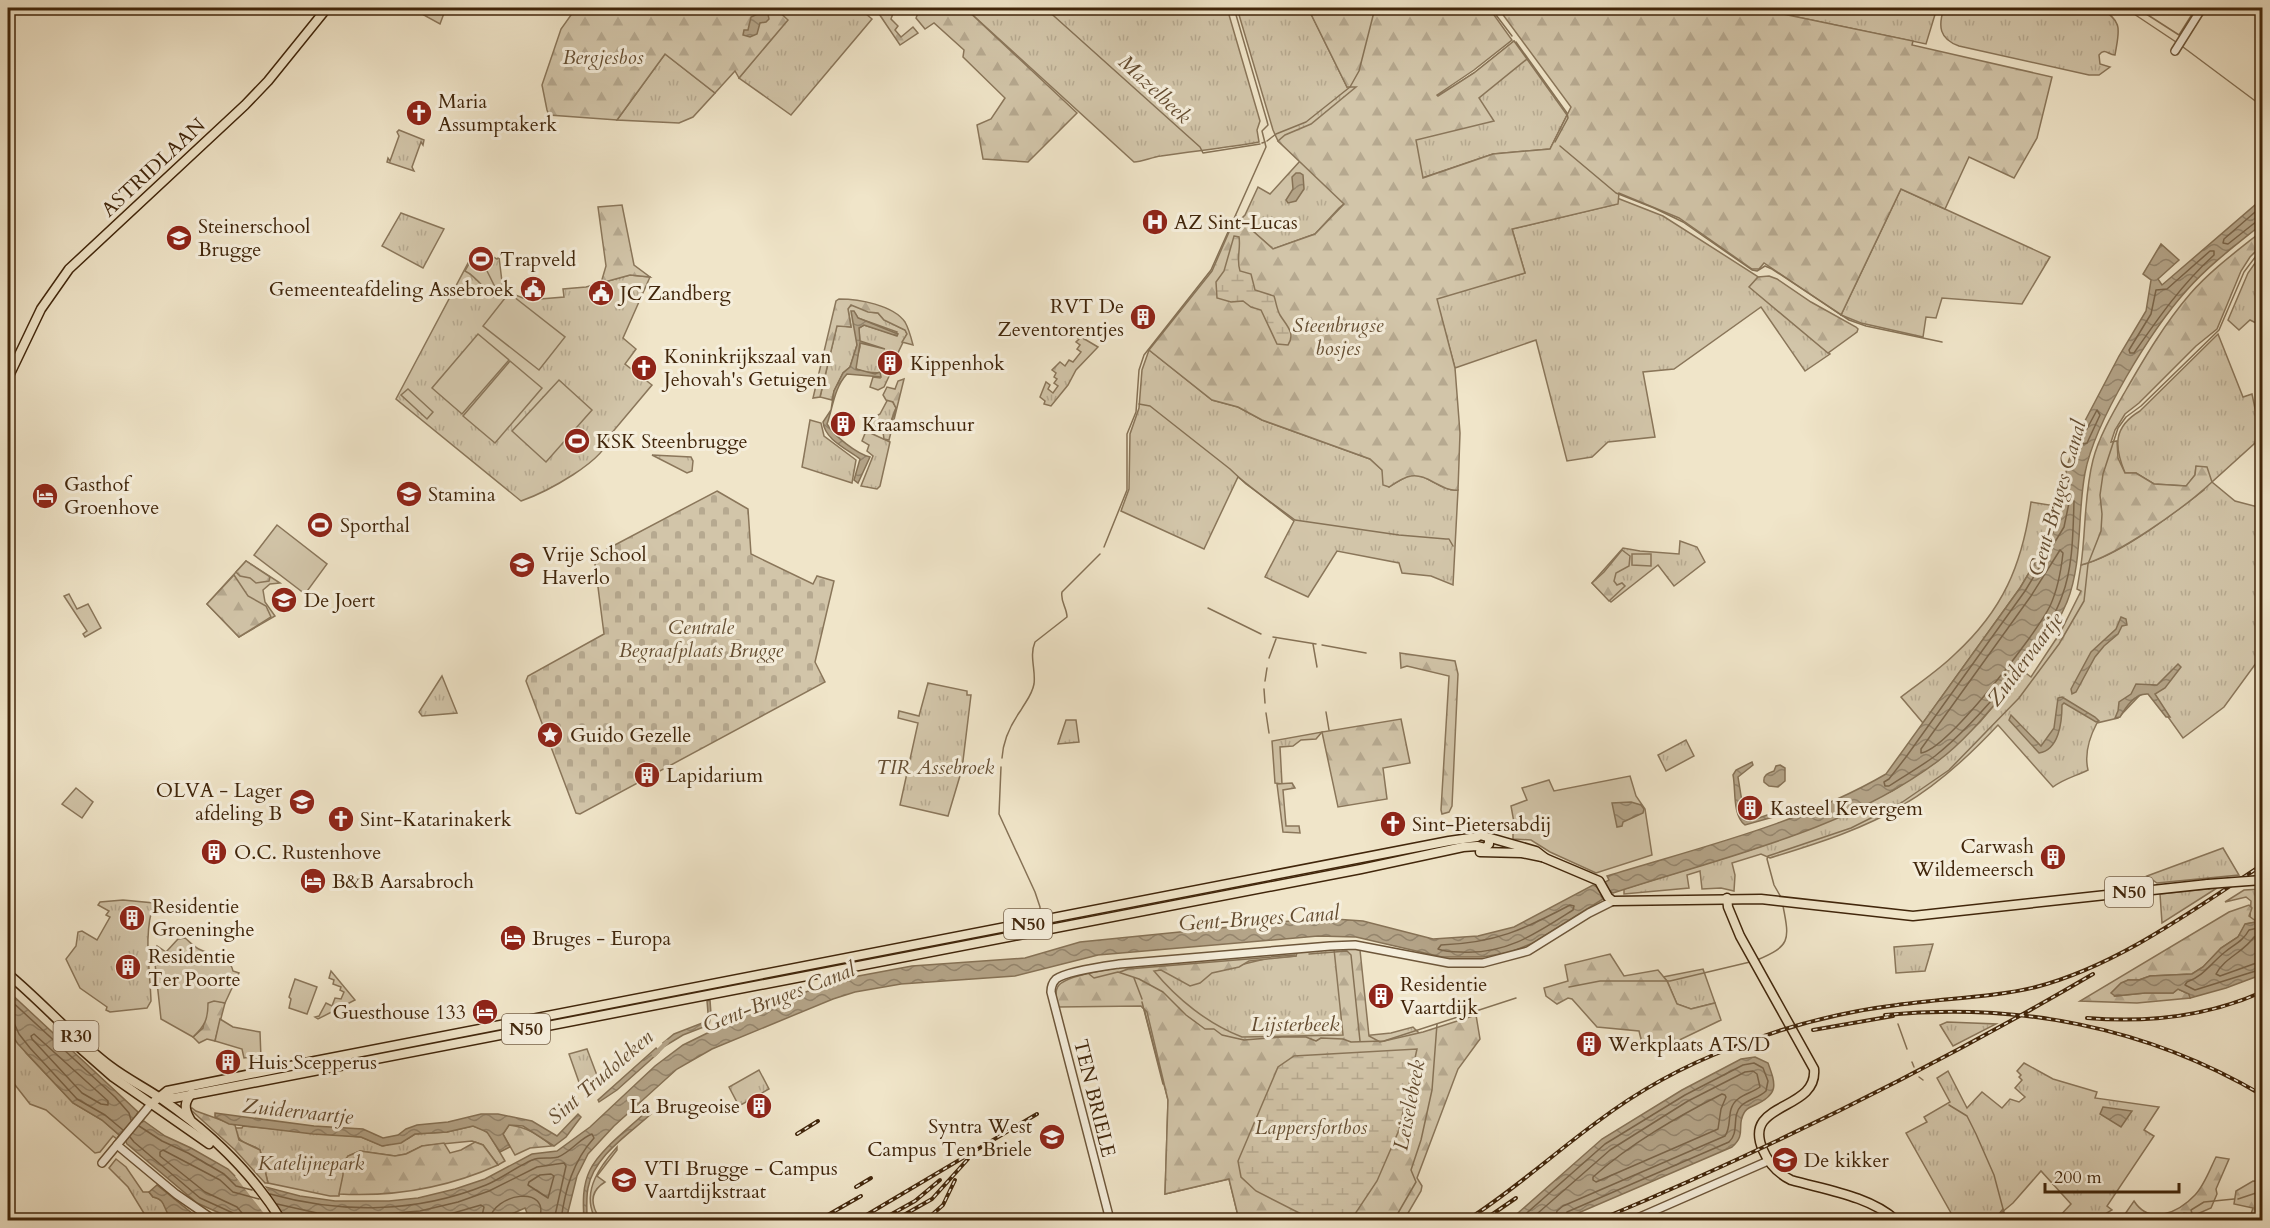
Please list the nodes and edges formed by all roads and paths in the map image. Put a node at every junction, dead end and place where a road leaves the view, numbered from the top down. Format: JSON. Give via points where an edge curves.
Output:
{"nodes":[{"id":1,"x":327,"y":8,"type":"edge"},
{"id":2,"x":2202,"y":8,"type":"edge"},
{"id":3,"x":2175,"y":51,"type":"dead end"},
{"id":4,"x":8,"y":378,"type":"edge"},
{"id":5,"x":1477,"y":842,"type":"junction"},
{"id":6,"x":1450,"y":851,"type":"junction"},
{"id":7,"x":1545,"y":858,"type":"junction"},
{"id":8,"x":2262,"y":880,"type":"edge"},
{"id":9,"x":1731,"y":898,"type":"junction"},
{"id":10,"x":1613,"y":901,"type":"junction"},
{"id":11,"x":901,"y":953,"type":"junction"},
{"id":12,"x":8,"y":974,"type":"edge"},
{"id":13,"x":8,"y":980,"type":"edge"},
{"id":14,"x":732,"y":985,"type":"junction"},
{"id":15,"x":433,"y":1038,"type":"junction"},
{"id":16,"x":429,"y":1048,"type":"junction"},
{"id":17,"x":381,"y":1054,"type":"junction"},
{"id":18,"x":193,"y":1093,"type":"junction"},
{"id":19,"x":159,"y":1097,"type":"junction"},
{"id":20,"x":151,"y":1104,"type":"junction"},
{"id":21,"x":192,"y":1121,"type":"junction"},
{"id":22,"x":118,"y":1146,"type":"junction"},
{"id":23,"x":104,"y":1161,"type":"dead end"},
{"id":24,"x":1768,"y":1161,"type":"junction"},
{"id":25,"x":241,"y":1171,"type":"junction"},
{"id":26,"x":214,"y":1221,"type":"edge"},
{"id":27,"x":276,"y":1221,"type":"edge"},
{"id":28,"x":281,"y":1221,"type":"edge"},
{"id":29,"x":1110,"y":1221,"type":"edge"},
{"id":30,"x":1634,"y":1221,"type":"edge"},
{"id":31,"x":1896,"y":1221,"type":"edge"}],
"edges":[{"from":1,"to":4,"type":"main road","name":"ASTRIDLAAN","via":[[245,105],[69,269],[41,309]]},
{"from":2,"to":3,"type":"street"},
{"from":5,"to":6,"type":"main road","number":"N50"},
{"from":5,"to":7,"type":"main road","number":"N50","via":[[1483,834],[1488,842]]},
{"from":5,"to":11,"type":"main road","number":"N50","via":[[1449,841]]},
{"from":6,"to":7,"type":"main road","number":"N50","via":[[1522,852]]},
{"from":6,"to":11,"type":"main road","number":"N50","via":[[933,951]]},
{"from":7,"to":10,"type":"main road","number":"N50","via":[[1588,875]]},
{"from":8,"to":9,"type":"main road","number":"N50","bridge":true,"via":[[1913,916]]},
{"from":9,"to":10,"type":"main road","number":"N50"},
{"from":9,"to":24,"type":"main road","via":[[1728,907],[1740,936],[1814,1076],[1801,1097],[1772,1112],[1762,1123],[1759,1139]]},
{"from":10,"to":29,"type":"street","name":"TEN BRIELE","via":[[1535,948],[1483,963],[1449,963],[1366,946],[1330,946],[1111,965],[1061,977],[1053,983],[1051,992]]},
{"from":11,"to":14,"type":"main road","number":"N50","via":[[767,982]]},
{"from":11,"to":14,"type":"main road","number":"N50","via":[[889,949]]},
{"from":12,"to":19,"type":"main road","number":"R30","via":[[104,1061]]},
{"from":13,"to":20,"type":"main road","number":"R30","via":[[98,1065]]},
{"from":14,"to":15,"type":"main road","number":"N50"},
{"from":14,"to":16,"type":"main road","number":"N50"},
{"from":15,"to":16,"type":"main road"},
{"from":15,"to":17,"type":"main road","number":"N50","via":[[397,1045]]},
{"from":16,"to":17,"type":"main road","number":"N50"},
{"from":17,"to":18,"type":"main road","number":"N50"},
{"from":17,"to":19,"type":"main road","number":"N50","via":[[167,1091]]},
{"from":18,"to":19,"type":"main road","number":"N50"},
{"from":18,"to":21,"type":"main road","via":[[185,1107]]},
{"from":19,"to":20,"type":"main road","number":"N50"},
{"from":19,"to":21,"type":"main road","number":"R30"},
{"from":20,"to":22,"type":"street","number":"N50"},
{"from":20,"to":25,"type":"main road","number":"R30","via":[[194,1132]]},
{"from":21,"to":25,"type":"main road","number":"R30"},
{"from":22,"to":23,"type":"street","via":[[111,1158]]},
{"from":22,"to":26,"type":"street"},
{"from":24,"to":30,"type":"street"},
{"from":24,"to":31,"type":"main road","via":[[1791,1180],[1868,1203]]},
{"from":25,"to":27,"type":"main road","number":"R30"},
{"from":25,"to":28,"type":"main road","number":"R30","via":[[266,1197]]}]}
